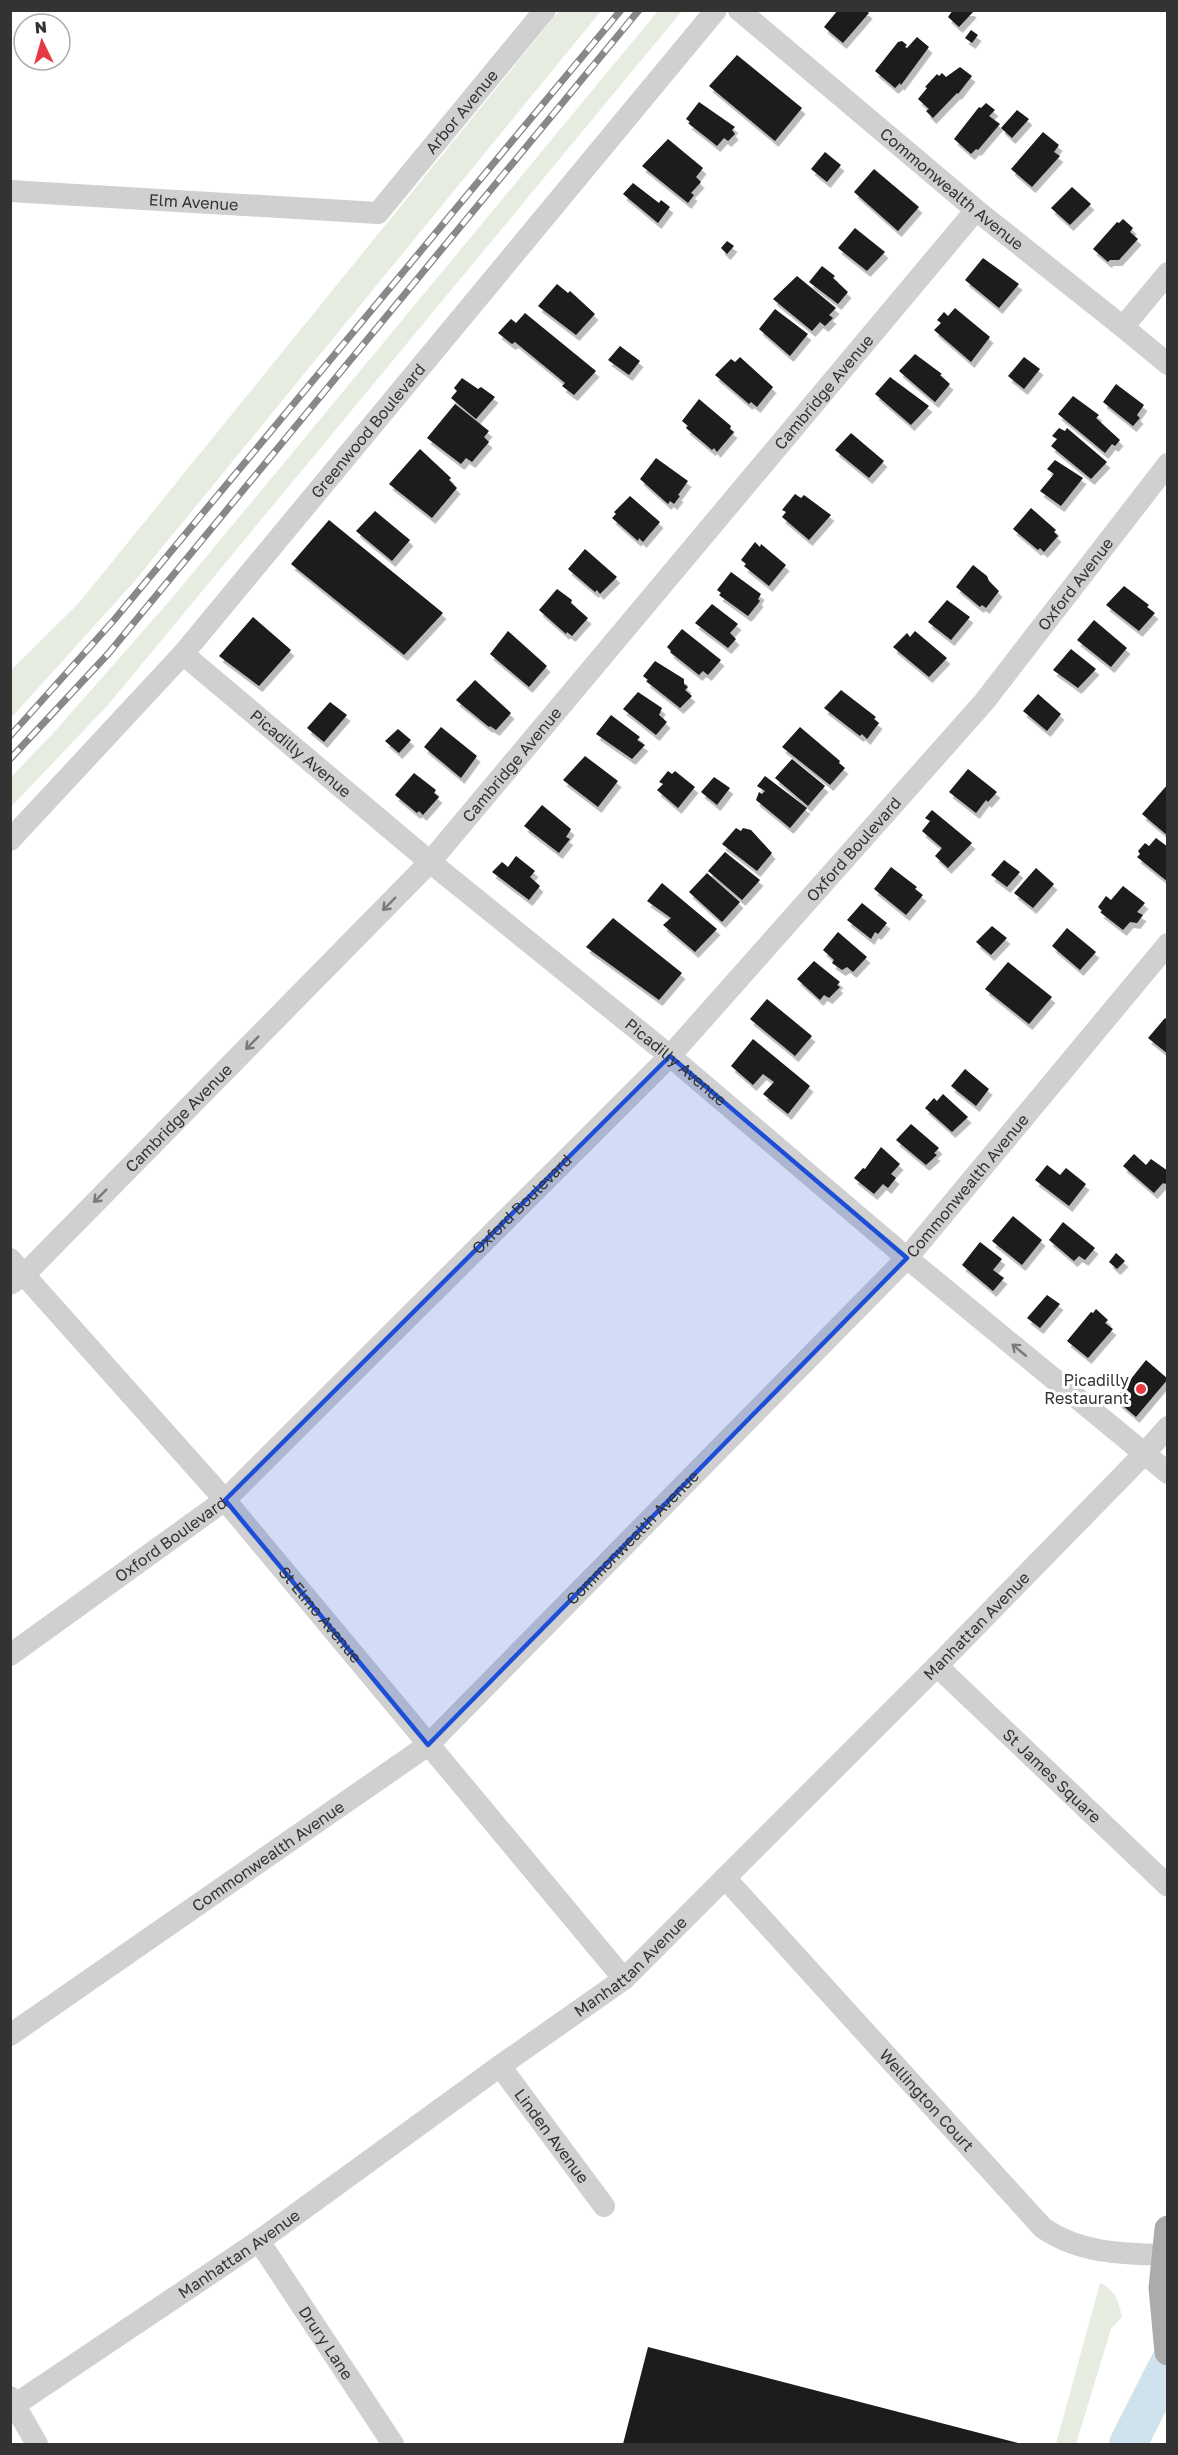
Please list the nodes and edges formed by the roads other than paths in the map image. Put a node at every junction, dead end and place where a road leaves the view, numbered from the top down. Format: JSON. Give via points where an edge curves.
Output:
{"nodes":[{"id":1,"x":545,"y":10,"type":"edge"},
{"id":2,"x":716,"y":10,"type":"edge"},
{"id":3,"x":739,"y":10,"type":"edge"},
{"id":4,"x":10,"y":191,"type":"edge"},
{"id":5,"x":976,"y":210,"type":"junction"},
{"id":6,"x":378,"y":213,"type":"joint"},
{"id":7,"x":1167,"y":273,"type":"edge"},
{"id":8,"x":1124,"y":327,"type":"junction"},
{"id":9,"x":1167,"y":364,"type":"edge"},
{"id":10,"x":1167,"y":464,"type":"edge"},
{"id":11,"x":183,"y":654,"type":"junction"},
{"id":12,"x":984,"y":702,"type":"joint"},
{"id":13,"x":10,"y":840,"type":"edge"},
{"id":14,"x":430,"y":862,"type":"junction"},
{"id":15,"x":1167,"y":944,"type":"edge"},
{"id":16,"x":670,"y":1056,"type":"junction"},
{"id":17,"x":908,"y":1257,"type":"junction"},
{"id":18,"x":15,"y":1272,"type":"edge"},
{"id":19,"x":1167,"y":1427,"type":"edge"},
{"id":20,"x":1144,"y":1454,"type":"junction"},
{"id":21,"x":1167,"y":1473,"type":"edge"},
{"id":22,"x":225,"y":1500,"type":"junction"},
{"id":23,"x":10,"y":1655,"type":"edge"},
{"id":24,"x":937,"y":1666,"type":"junction"},
{"id":25,"x":428,"y":1745,"type":"junction"},
{"id":26,"x":725,"y":1878,"type":"junction"},
{"id":27,"x":1167,"y":1886,"type":"edge"},
{"id":28,"x":624,"y":1979,"type":"junction"},
{"id":29,"x":10,"y":2036,"type":"edge"},
{"id":30,"x":500,"y":2066,"type":"junction"},
{"id":31,"x":604,"y":2206,"type":"dead end"},
{"id":32,"x":259,"y":2241,"type":"junction"},
{"id":33,"x":1166,"y":2249,"type":"edge"},
{"id":34,"x":1167,"y":2352,"type":"edge"},
{"id":35,"x":12,"y":2404,"type":"edge"},
{"id":36,"x":37,"y":2445,"type":"edge"},
{"id":37,"x":393,"y":2445,"type":"edge"}],
"edges":[{"from":1,"to":6,"type":"street","name":"Arbor Avenue"},
{"from":2,"to":11,"type":"street","name":"Greenwood Boulevard"},
{"from":3,"to":5,"type":"street","name":"Commonwealth Avenue"},
{"from":4,"to":6,"type":"street","name":"Elm Avenue"},
{"from":5,"to":8,"type":"street","name":"Commonwealth Avenue"},
{"from":5,"to":14,"type":"street","name":"Cambridge Avenue"},
{"from":7,"to":8,"type":"street"},
{"from":8,"to":9,"type":"street","name":"Commonwealth Avenue"},
{"from":10,"to":12,"type":"street","name":"Oxford Avenue"},
{"from":11,"to":13,"type":"street","name":"Greenwood Boulevard"},
{"from":11,"to":14,"type":"street","name":"Picadilly Avenue"},
{"from":12,"to":16,"type":"street","name":"Oxford Boulevard"},
{"from":14,"to":16,"type":"street","name":"Picadilly Avenue"},
{"from":14,"to":18,"type":"street","name":"Cambridge Avenue","one_way":true},
{"from":15,"to":17,"type":"street","name":"Commonwealth Avenue"},
{"from":16,"to":17,"type":"street","name":"Picadilly Avenue"},
{"from":16,"to":22,"type":"street","name":"Oxford Boulevard"},
{"from":20,"to":17,"type":"street","name":"Picadilly Avenue","one_way":true},
{"from":17,"to":25,"type":"street","name":"Commonwealth Avenue"},
{"from":18,"to":22,"type":"street","name":"St Elmo Avenue"},
{"from":19,"to":20,"type":"street","name":"Manhattan Avenue"},
{"from":20,"to":21,"type":"street","name":"Picadilly Avenue"},
{"from":20,"to":24,"type":"street","name":"Manhattan Avenue"},
{"from":22,"to":23,"type":"street","name":"Oxford Boulevard"},
{"from":22,"to":25,"type":"street","name":"St Elmo Avenue"},
{"from":24,"to":26,"type":"street","name":"Manhattan Avenue"},
{"from":24,"to":27,"type":"street","name":"St James Square"},
{"from":25,"to":28,"type":"street","name":"St Elmo Avenue"},
{"from":25,"to":29,"type":"street","name":"Commonwealth Avenue"},
{"from":26,"to":28,"type":"street","name":"Manhattan Avenue"},
{"from":26,"to":33,"type":"street","name":"Wellington Court","via":[[1043,2228],[1091,2249],[1134,2254]]},
{"from":28,"to":30,"type":"street","name":"Manhattan Avenue"},
{"from":30,"to":31,"type":"street","name":"Linden Avenue"},
{"from":30,"to":32,"type":"street","name":"Manhattan Avenue"},
{"from":32,"to":35,"type":"street","name":"Manhattan Avenue"},
{"from":32,"to":37,"type":"street","name":"Drury Lane"},
{"from":33,"to":34,"type":"main road","via":[[1163,2312]]},
{"from":35,"to":36,"type":"street"}]}
